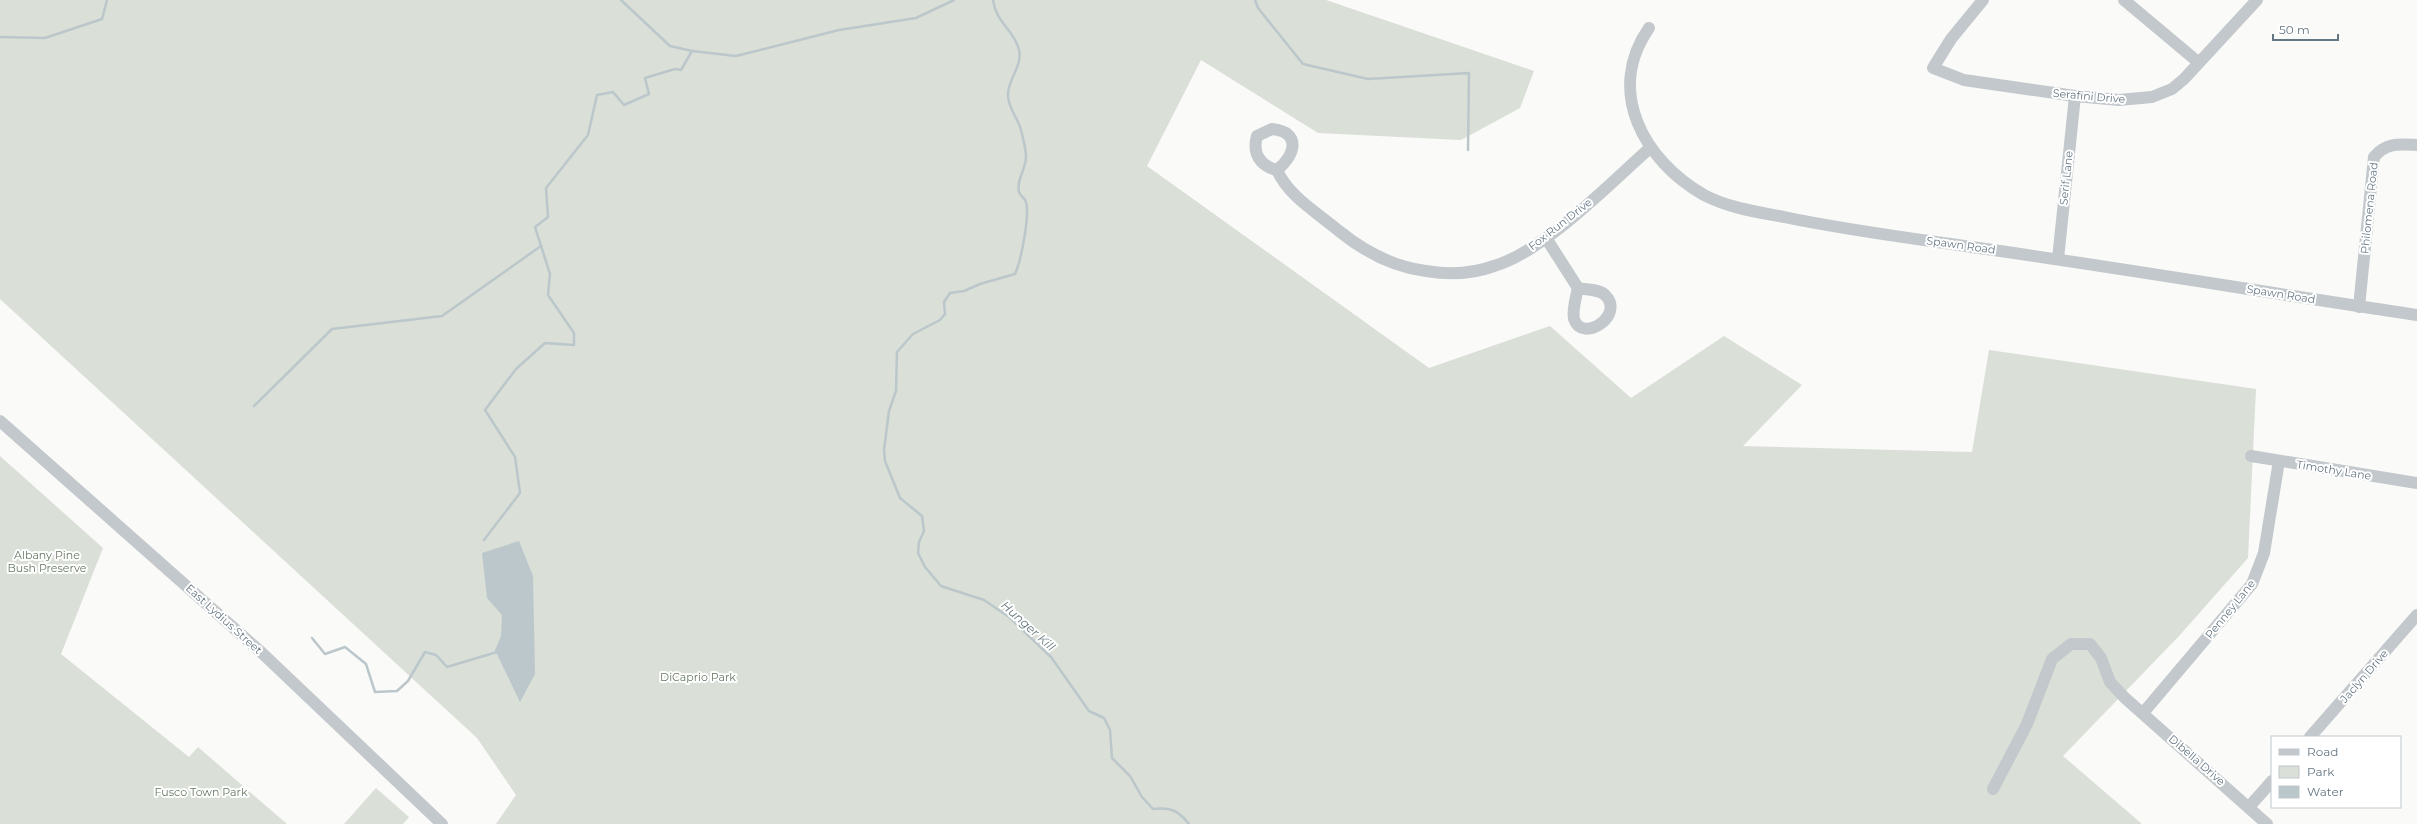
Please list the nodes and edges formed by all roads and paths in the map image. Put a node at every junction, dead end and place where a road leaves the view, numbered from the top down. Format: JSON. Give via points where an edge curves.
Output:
{"nodes":[{"id":1,"x":1983,"y":0,"type":"edge"},
{"id":2,"x":2124,"y":0,"type":"edge"},
{"id":3,"x":2257,"y":0,"type":"edge"},
{"id":4,"x":1649,"y":28,"type":"dead end"},
{"id":5,"x":2198,"y":62,"type":"junction"},
{"id":6,"x":2074,"y":96,"type":"junction"},
{"id":7,"x":2417,"y":145,"type":"edge"},
{"id":8,"x":1650,"y":148,"type":"junction"},
{"id":9,"x":1278,"y":170,"type":"dead end"},
{"id":10,"x":1546,"y":238,"type":"junction"},
{"id":11,"x":2058,"y":259,"type":"junction"},
{"id":12,"x":1578,"y":288,"type":"dead end"},
{"id":13,"x":2359,"y":307,"type":"junction"},
{"id":14,"x":2417,"y":315,"type":"edge"},
{"id":15,"x":0,"y":421,"type":"edge"},
{"id":16,"x":2251,"y":456,"type":"dead end"},
{"id":17,"x":2279,"y":461,"type":"junction"},
{"id":18,"x":2417,"y":483,"type":"edge"},
{"id":19,"x":2417,"y":615,"type":"edge"},
{"id":20,"x":2142,"y":713,"type":"junction"},
{"id":21,"x":2311,"y":736,"type":"edge"},
{"id":22,"x":2271,"y":781,"type":"edge"},
{"id":23,"x":1992,"y":789,"type":"dead end"},
{"id":24,"x":2249,"y":807,"type":"junction"},
{"id":25,"x":442,"y":824,"type":"edge"},
{"id":26,"x":2267,"y":824,"type":"edge"}],
"edges":[{"from":1,"to":6,"type":"street","name":"Serafini Drive","via":[[1951,38],[1933,68],[1964,80]]},
{"from":2,"to":5,"type":"street"},
{"from":3,"to":5,"type":"street","name":"Serafini Drive"},
{"from":4,"to":8,"type":"street","name":"Spawn Road","via":[[1633,60],[1630,82],[1635,116]]},
{"from":5,"to":6,"type":"street","name":"Serafini Drive","via":[[2172,89],[2152,97],[2119,100]]},
{"from":6,"to":11,"type":"street","name":"Serif Lane"},
{"from":7,"to":13,"type":"street","name":"Philomena Road","via":[[2391,144],[2374,157]]},
{"from":8,"to":10,"type":"street","name":"Fox Run Drive"},
{"from":8,"to":11,"type":"street","name":"Spawn Road","via":[[1667,167],[1702,194],[1737,208],[1836,228]]},
{"from":9,"to":10,"type":"street","name":"Fox Run Drive","via":[[1289,189],[1367,252],[1385,261],[1415,270],[1443,274],[1478,270],[1512,259]]},
{"from":10,"to":12,"type":"street"},
{"from":11,"to":13,"type":"street","name":"Spawn Road"},
{"from":13,"to":14,"type":"street","name":"Spawn Road"},
{"from":15,"to":25,"type":"street","name":"East Lydius Street","via":[[262,653]]},
{"from":16,"to":17,"type":"street","name":"Timothy Lane"},
{"from":17,"to":18,"type":"street","name":"Timothy Lane"},
{"from":17,"to":20,"type":"street","name":"Penney Lane","via":[[2264,553],[2252,584]]},
{"from":19,"to":21,"type":"street","name":"Jaclyn Drive"},
{"from":20,"to":23,"type":"street","name":"Dibella Drive","via":[[2110,682],[2101,658],[2090,644],[2071,644],[2052,660],[2027,724]]},
{"from":20,"to":24,"type":"street","name":"Dibella Drive"},
{"from":22,"to":24,"type":"street"},
{"from":24,"to":26,"type":"street","name":"Dibella Drive"}]}
